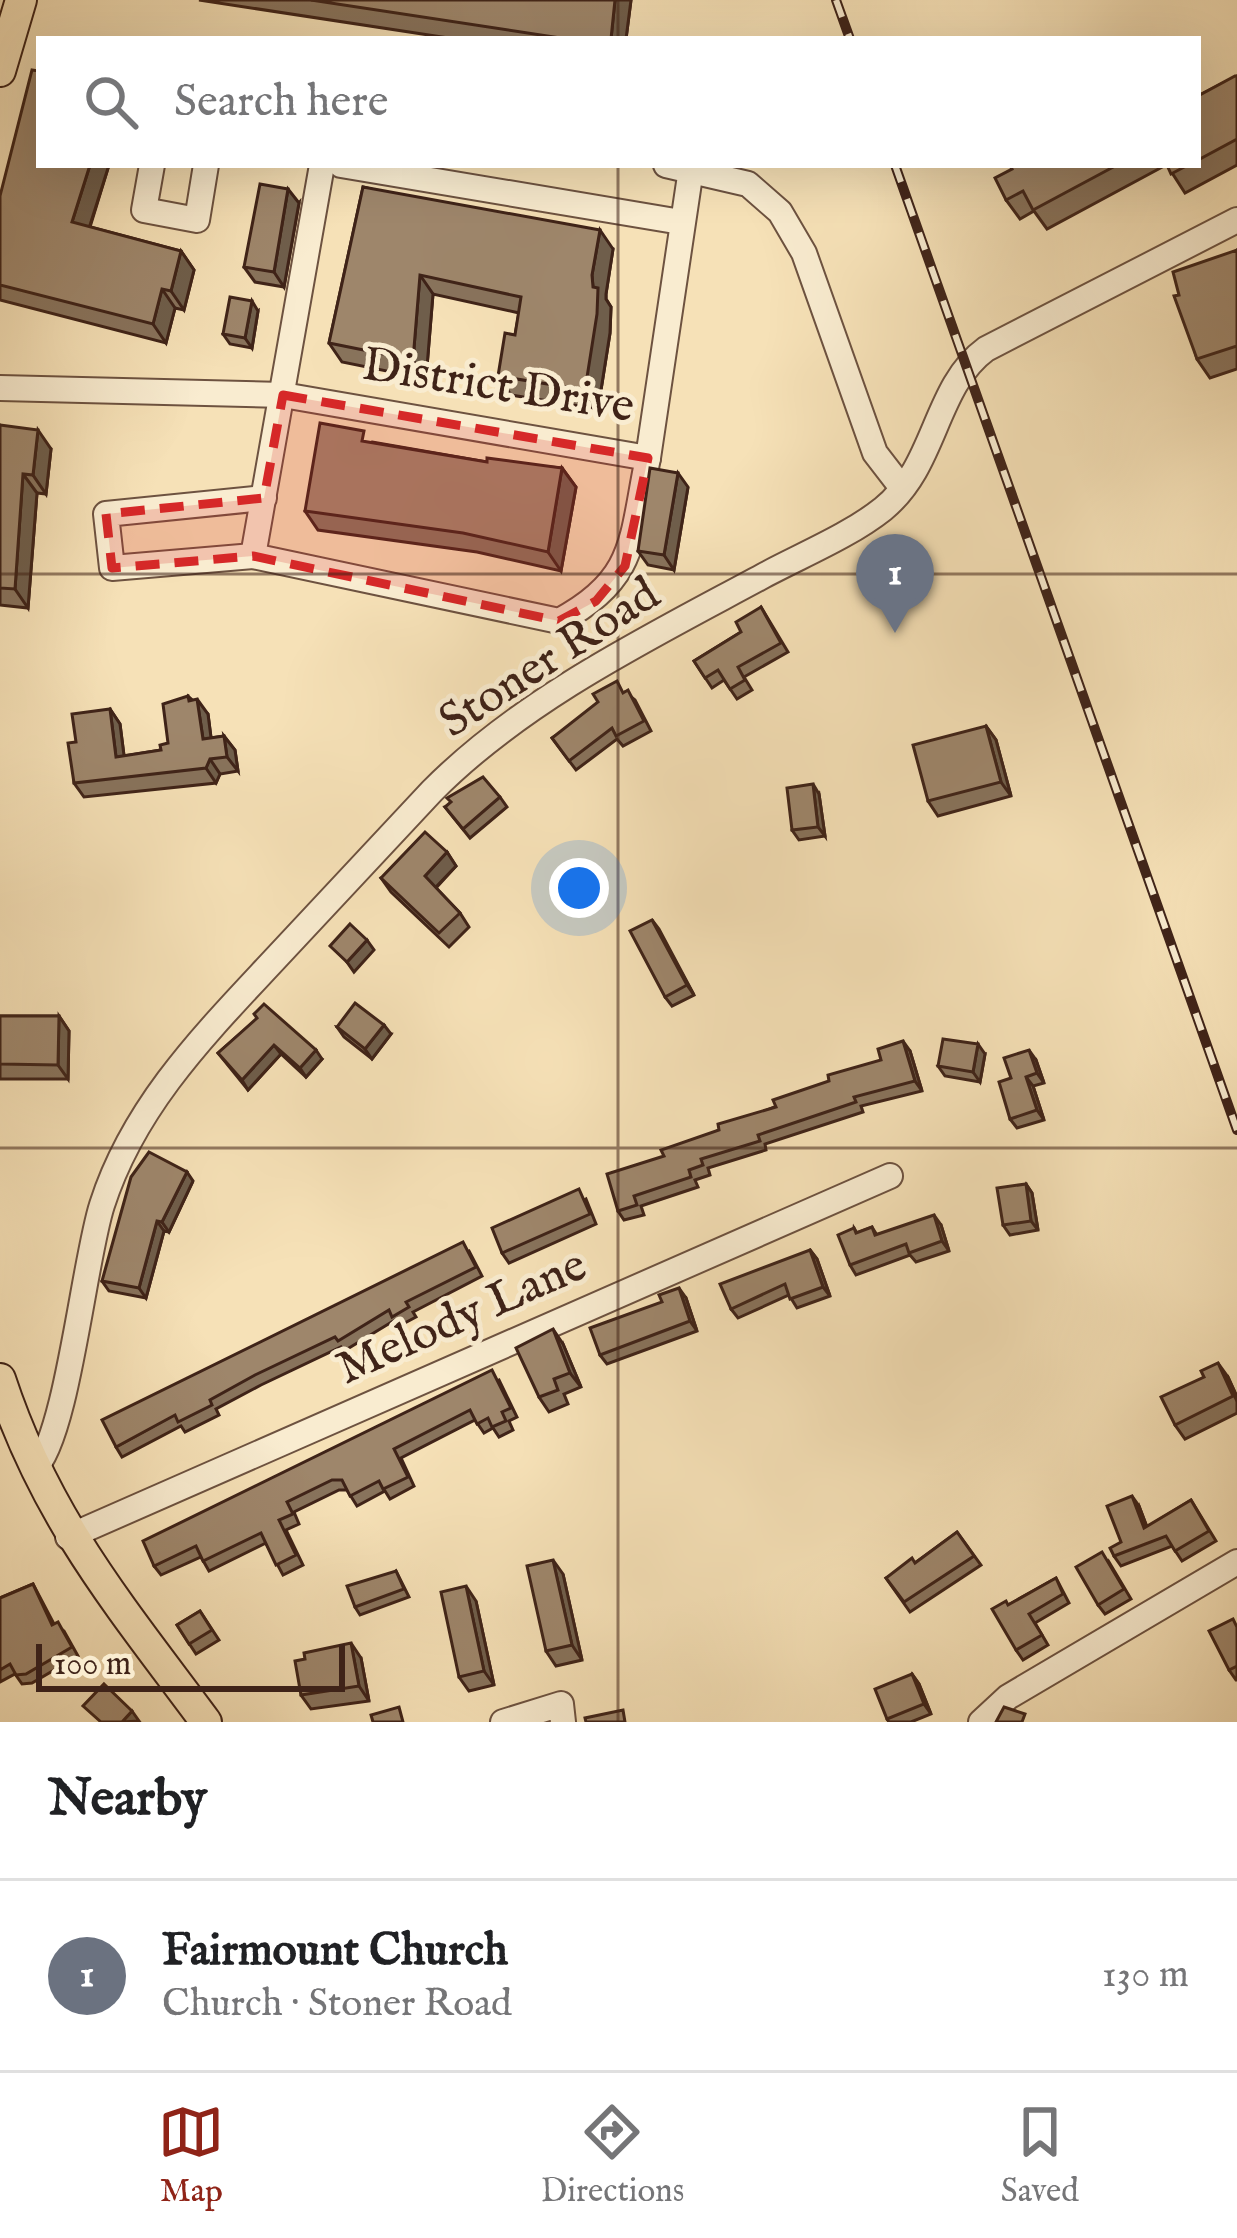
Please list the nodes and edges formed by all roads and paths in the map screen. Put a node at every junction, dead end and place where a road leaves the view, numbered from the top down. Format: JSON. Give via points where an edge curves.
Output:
{"nodes":[{"id":1,"x":21,"y":0,"type":"edge"},
{"id":2,"x":0,"y":71,"type":"edge"},
{"id":3,"x":151,"y":168,"type":"edge"},
{"id":4,"x":206,"y":168,"type":"edge"},
{"id":5,"x":321,"y":168,"type":"edge"},
{"id":6,"x":359,"y":168,"type":"edge"},
{"id":7,"x":679,"y":168,"type":"edge"},
{"id":8,"x":683,"y":168,"type":"edge"},
{"id":9,"x":1237,"y":220,"type":"edge"},
{"id":10,"x":681,"y":222,"type":"junction"},
{"id":11,"x":0,"y":388,"type":"edge"},
{"id":12,"x":283,"y":395,"type":"junction"},
{"id":13,"x":648,"y":458,"type":"junction"},
{"id":14,"x":902,"y":488,"type":"junction"},
{"id":15,"x":264,"y":498,"type":"junction"},
{"id":16,"x":253,"y":556,"type":"junction"},
{"id":17,"x":890,"y":1176,"type":"dead end"},
{"id":18,"x":0,"y":1379,"type":"edge"},
{"id":19,"x":19,"y":1453,"type":"edge"},
{"id":20,"x":68,"y":1537,"type":"junction"},
{"id":21,"x":1237,"y":1562,"type":"edge"},
{"id":22,"x":206,"y":1722,"type":"edge"},
{"id":23,"x":503,"y":1722,"type":"edge"},
{"id":24,"x":563,"y":1722,"type":"edge"},
{"id":25,"x":981,"y":1722,"type":"edge"}],
"edges":[{"from":1,"to":2,"type":"main road"},
{"from":3,"to":4,"type":"street","via":[[144,210],[197,220]]},
{"from":5,"to":12,"type":"street"},
{"from":6,"to":10,"type":"street"},
{"from":7,"to":10,"type":"street","name":"District Drive"},
{"from":8,"to":14,"type":"street","name":"District Drive","via":[[748,184],[792,229],[875,453]]},
{"from":9,"to":14,"type":"street","name":"Stoner Road","via":[[976,356],[957,375],[932,444]]},
{"from":10,"to":13,"type":"street","name":"District Drive"},
{"from":11,"to":12,"type":"street","name":"District Drive"},
{"from":12,"to":13,"type":"street","name":"District Drive"},
{"from":12,"to":15,"type":"street"},
{"from":13,"to":16,"type":"street","via":[[625,566],[596,601],[559,621]]},
{"from":14,"to":19,"type":"street","name":"Stoner Road","via":[[875,514],[567,688],[459,764],[201,1038],[136,1126],[105,1195],[43,1461]]},
{"from":15,"to":16,"type":"street"},
{"from":15,"to":16,"type":"street","via":[[106,514],[112,568]]},
{"from":17,"to":20,"type":"street","name":"Melody Lane"},
{"from":18,"to":19,"type":"main road"},
{"from":19,"to":20,"type":"main road"},
{"from":20,"to":22,"type":"main road"},
{"from":21,"to":25,"type":"street","via":[[1009,1697]]},
{"from":23,"to":24,"type":"street","via":[[561,1704]]}]}
